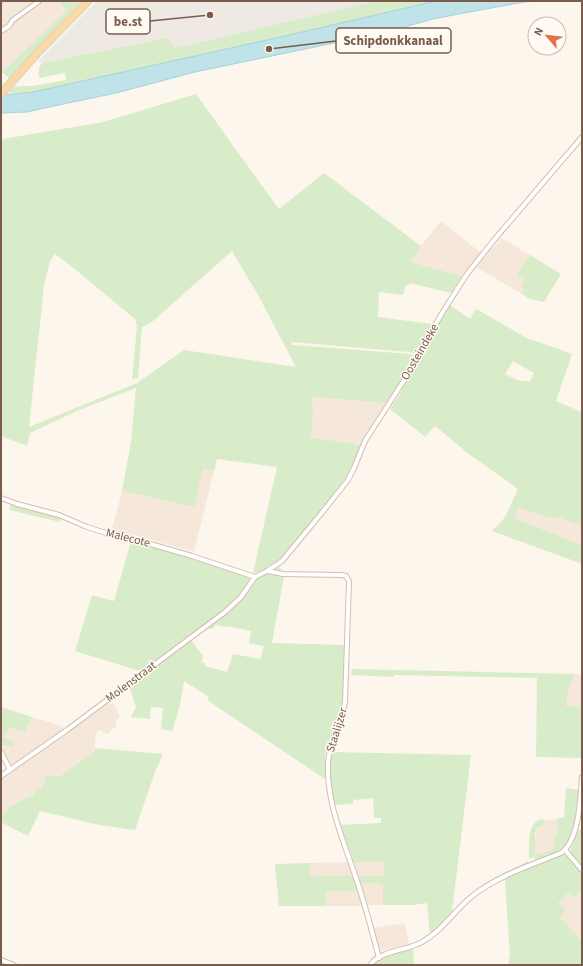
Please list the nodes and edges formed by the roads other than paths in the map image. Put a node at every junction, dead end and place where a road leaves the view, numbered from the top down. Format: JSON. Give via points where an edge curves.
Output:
{"nodes":[{"id":1,"x":88,"y":1,"type":"edge"},
{"id":2,"x":38,"y":2,"type":"edge"},
{"id":3,"x":1,"y":31,"type":"edge"},
{"id":4,"x":1,"y":94,"type":"edge"},
{"id":5,"x":582,"y":137,"type":"edge"},
{"id":6,"x":1,"y":498,"type":"edge"},
{"id":7,"x":267,"y":571,"type":"junction"},
{"id":8,"x":254,"y":579,"type":"junction"},
{"id":9,"x":1,"y":752,"type":"edge"},
{"id":10,"x":10,"y":770,"type":"junction"},
{"id":11,"x":1,"y":776,"type":"edge"},
{"id":12,"x":582,"y":777,"type":"edge"},
{"id":13,"x":565,"y":850,"type":"junction"},
{"id":14,"x":582,"y":870,"type":"edge"},
{"id":15,"x":379,"y":958,"type":"junction"},
{"id":16,"x":1,"y":960,"type":"edge"},
{"id":17,"x":14,"y":965,"type":"edge"},
{"id":18,"x":370,"y":965,"type":"edge"}],
"edges":[{"from":1,"to":4,"type":"main road"},
{"from":2,"to":3,"type":"street"},
{"from":5,"to":7,"type":"street","name":"Oosteindeke","via":[[467,274],[440,316],[412,368],[365,441],[348,480],[282,561]]},
{"from":6,"to":8,"type":"street","name":"Malecote","via":[[59,515],[106,533],[192,556]]},
{"from":7,"to":8,"type":"street","name":"Oosteindeke"},
{"from":7,"to":15,"type":"street","name":"Staalijzer","via":[[283,574],[341,575],[346,576],[349,581],[345,702],[328,752],[328,783],[335,817]]},
{"from":8,"to":10,"type":"street","name":"Molenstraat","via":[[241,597],[225,612]]},
{"from":9,"to":10,"type":"street"},
{"from":10,"to":11,"type":"street","name":"Molenstraat"},
{"from":12,"to":13,"type":"street","via":[[577,826]]},
{"from":13,"to":14,"type":"street"},
{"from":13,"to":15,"type":"street","via":[[487,886],[423,942]]},
{"from":15,"to":18,"type":"street"},
{"from":16,"to":17,"type":"street"}]}
